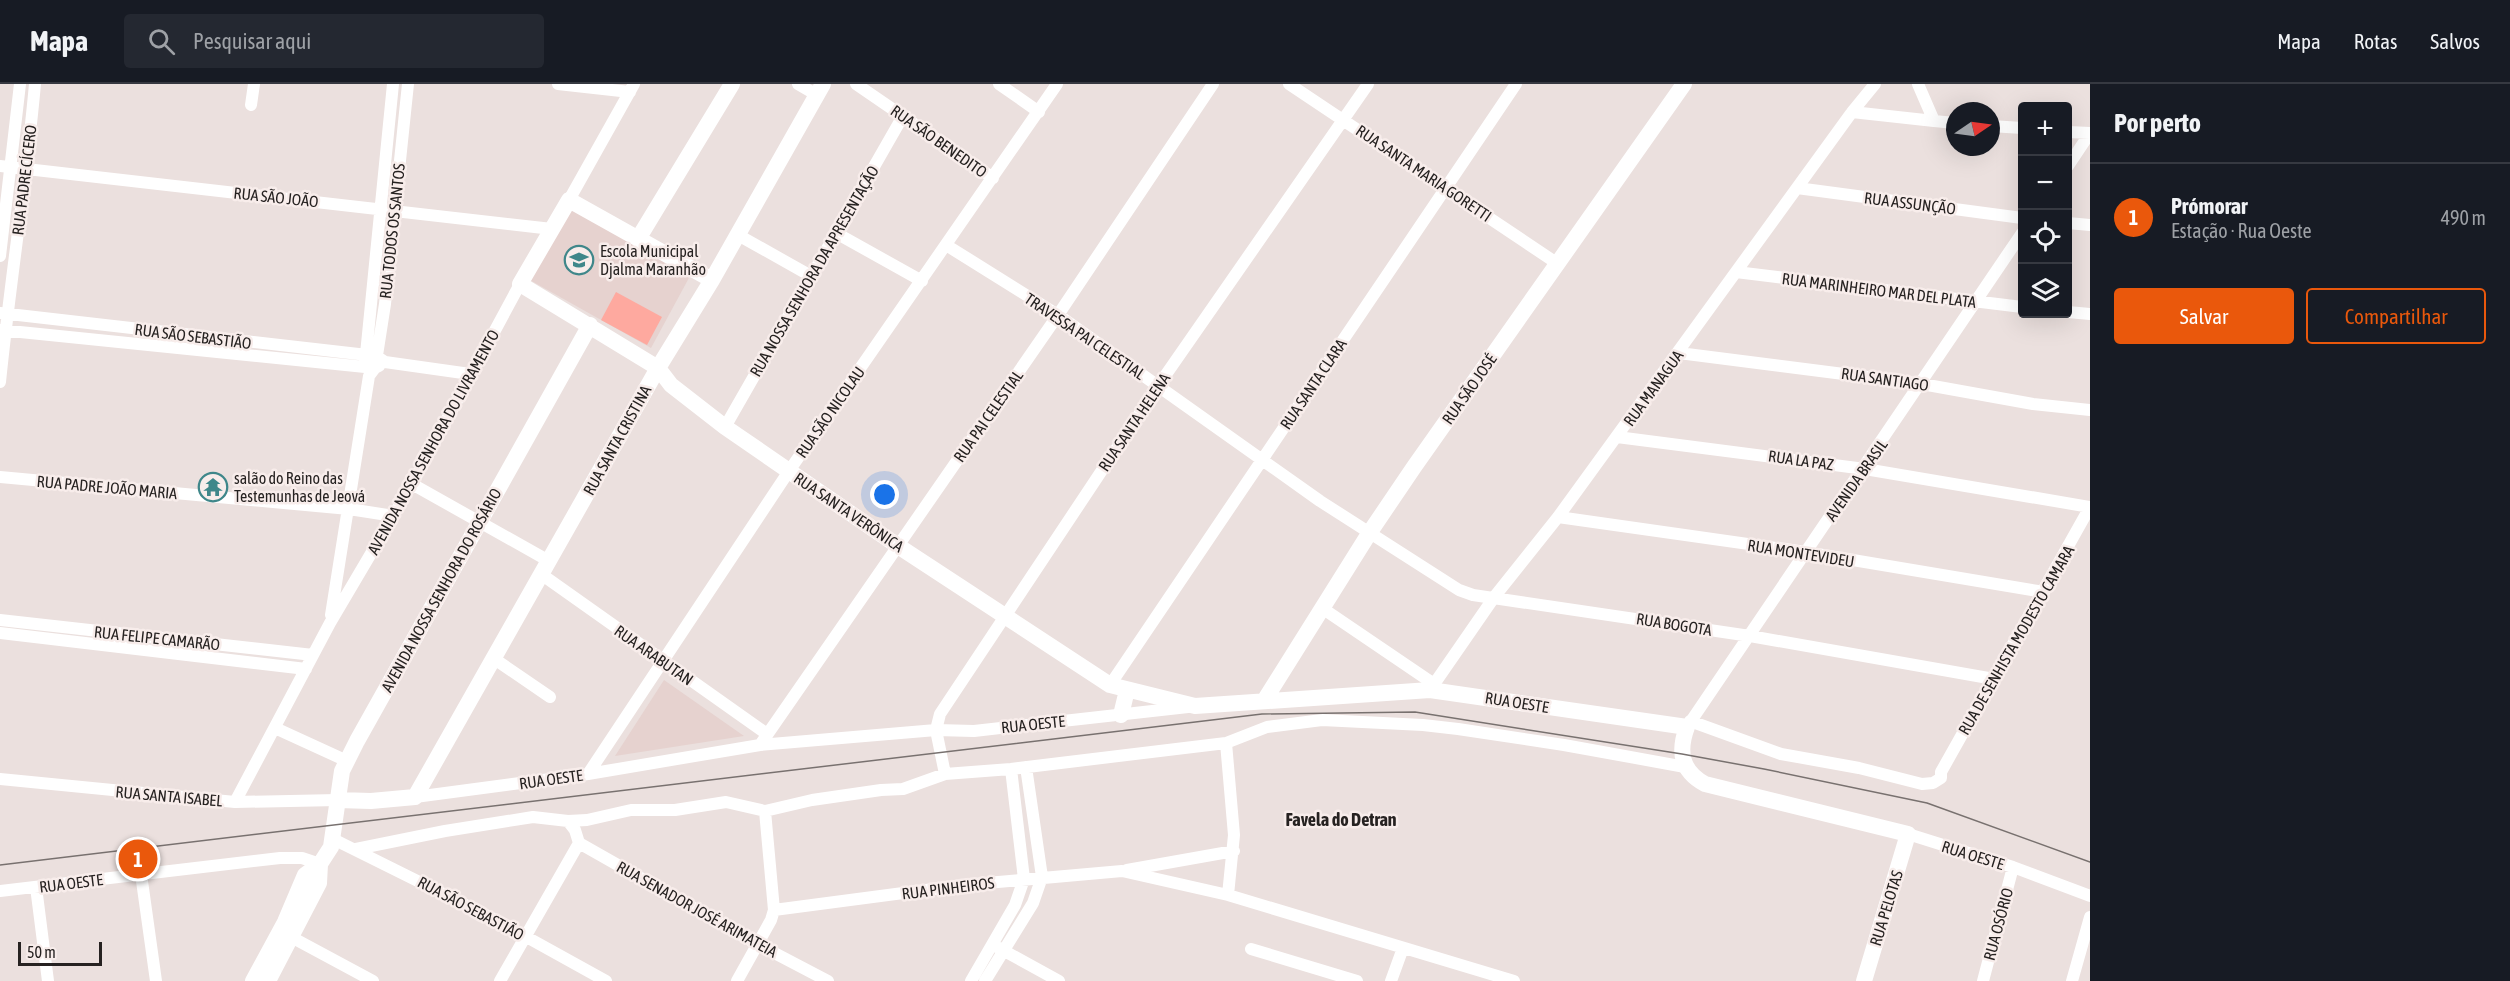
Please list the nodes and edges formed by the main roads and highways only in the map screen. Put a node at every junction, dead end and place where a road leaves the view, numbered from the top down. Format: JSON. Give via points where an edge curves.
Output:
{"nodes":[{"id":1,"x":732,"y":84,"type":"edge"},
{"id":2,"x":1684,"y":84,"type":"edge"},
{"id":3,"x":820,"y":90,"type":"edge"},
{"id":4,"x":638,"y":239,"type":"junction"},
{"id":5,"x":712,"y":280,"type":"junction"},
{"id":6,"x":520,"y":284,"type":"joint"},
{"id":7,"x":590,"y":325,"type":"junction"},
{"id":8,"x":658,"y":368,"type":"junction"},
{"id":9,"x":1126,"y":690,"type":"junction"},
{"id":10,"x":1264,"y":701,"type":"junction"},
{"id":11,"x":1195,"y":706,"type":"joint"},
{"id":12,"x":1121,"y":715,"type":"road end"},
{"id":13,"x":415,"y":797,"type":"joint"},
{"id":14,"x":338,"y":800,"type":"junction"},
{"id":15,"x":1908,"y":834,"type":"joint"},
{"id":16,"x":320,"y":864,"type":"junction"},
{"id":17,"x":254,"y":981,"type":"edge"},
{"id":18,"x":268,"y":981,"type":"edge"},
{"id":19,"x":1864,"y":981,"type":"edge"}],
"edges":[{"from":1,"to":4,"type":"main road"},
{"from":2,"to":10,"type":"main road","name":"RUA SÃO JOSÉ","via":[[1370,532]]},
{"from":3,"to":5,"type":"main road","name":"RUA SANTA CRISTINA"},
{"from":4,"to":5,"type":"main road"},
{"from":4,"to":6,"type":"main road","name":"AVENIDA NOSSA SENHORA DO LIVRAMENTO","via":[[569,201]]},
{"from":5,"to":8,"type":"main road","name":"RUA SANTA CRISTINA"},
{"from":6,"to":7,"type":"main road","name":"RUA SANTA VERÔNICA"},
{"from":7,"to":8,"type":"main road","name":"RUA SANTA VERÔNICA"},
{"from":7,"to":14,"type":"main road","name":"AVENIDA NOSSA SENHORA DO ROSÁRIO","via":[[347,761]]},
{"from":8,"to":9,"type":"main road","name":"RUA SANTA VERÔNICA","via":[[671,385],[725,427],[898,546],[1110,685]]},
{"from":8,"to":13,"type":"main road","name":"RUA SANTA CRISTINA"},
{"from":9,"to":11,"type":"main road","name":"RUA SANTA VERÔNICA"},
{"from":9,"to":12,"type":"main road"},
{"from":10,"to":11,"type":"main road","name":"RUA OESTE"},
{"from":10,"to":15,"type":"main road","name":"RUA OESTE","via":[[1432,687],[1688,724],[1682,754],[1685,767],[1694,778],[1716,788]]},
{"from":13,"to":14,"type":"main road","name":"RUA OESTE"},
{"from":14,"to":16,"type":"main road","name":"AVENIDA NOSSA SENHORA DO ROSÁRIO","via":[[333,839]]},
{"from":15,"to":19,"type":"main road","name":"RUA PELOTAS"},
{"from":16,"to":17,"type":"main road","via":[[305,875]]},
{"from":16,"to":18,"type":"main road","via":[[319,883]]}]}
